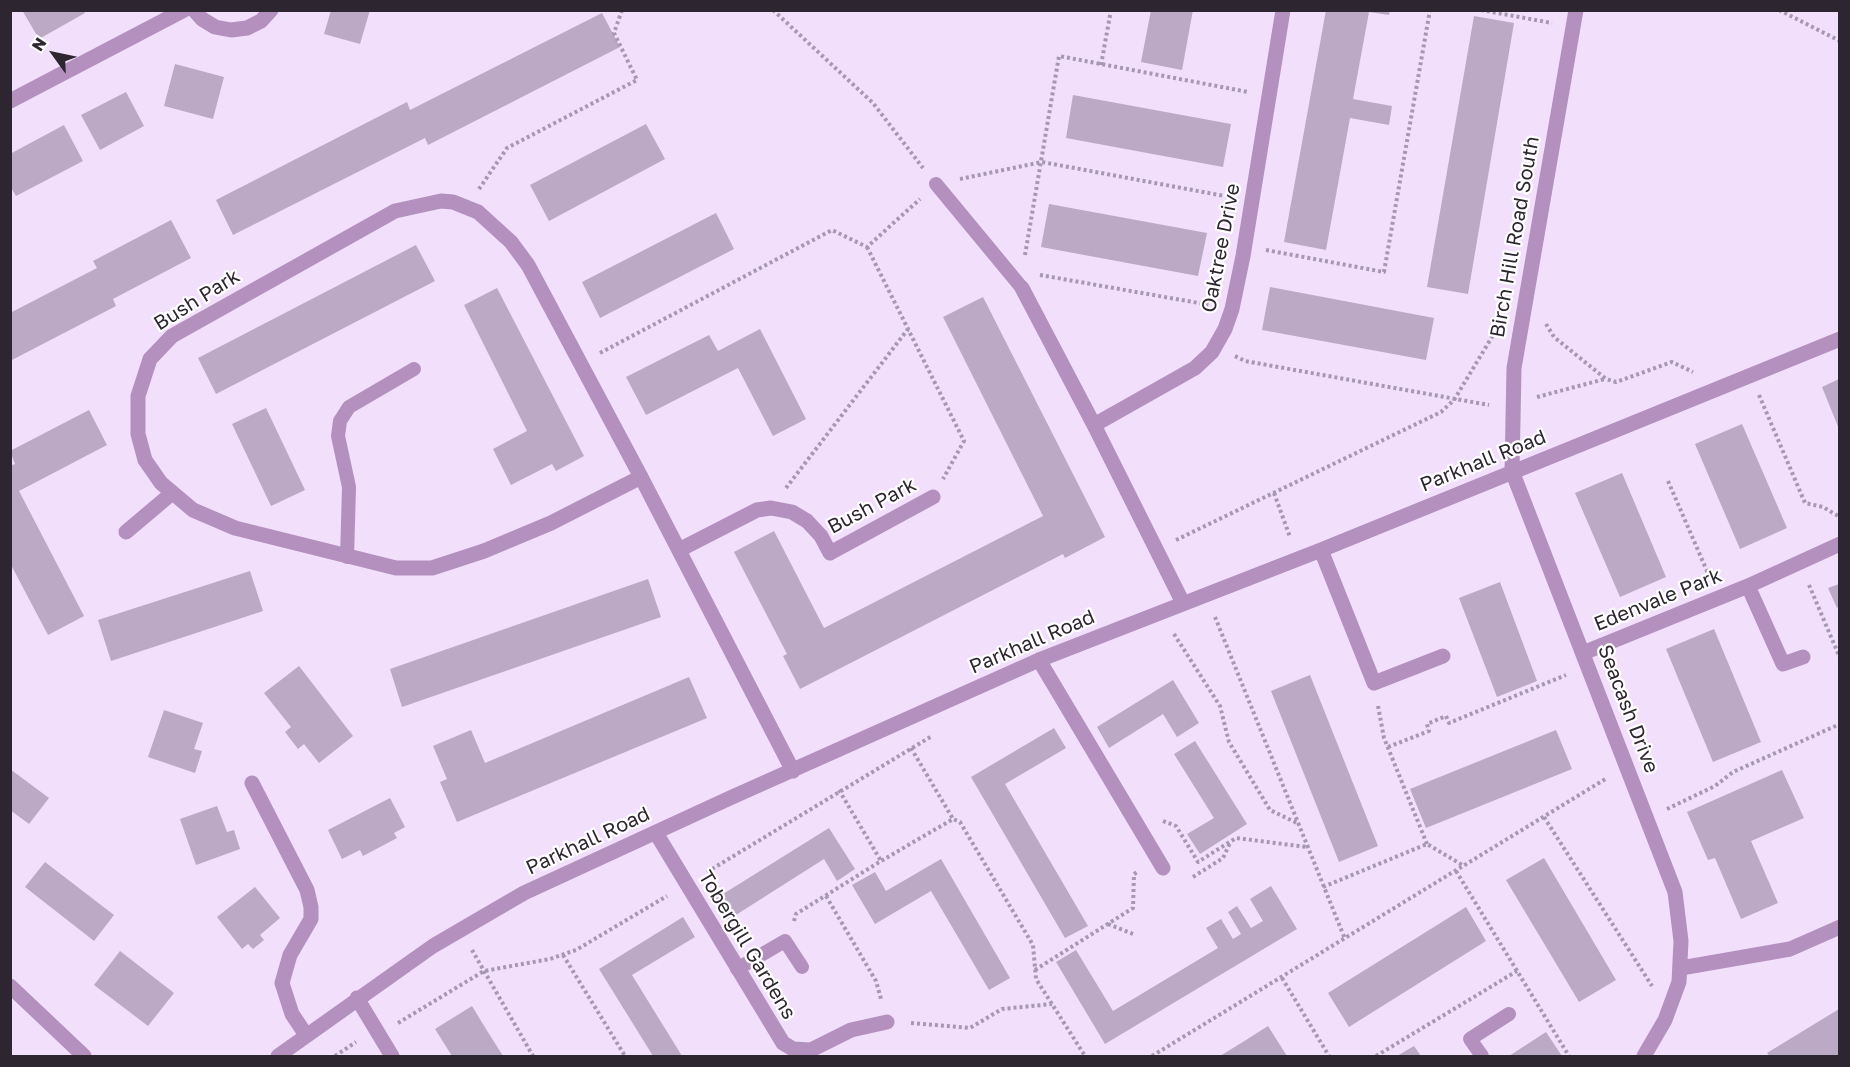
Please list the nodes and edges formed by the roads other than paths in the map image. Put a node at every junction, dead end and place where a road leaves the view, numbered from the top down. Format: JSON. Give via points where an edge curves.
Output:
{"nodes":[{"id":1,"x":184,"y":10,"type":"edge"},
{"id":2,"x":195,"y":10,"type":"edge"},
{"id":3,"x":271,"y":10,"type":"edge"},
{"id":4,"x":1283,"y":10,"type":"edge"},
{"id":5,"x":1576,"y":10,"type":"edge"},
{"id":6,"x":10,"y":101,"type":"edge"},
{"id":7,"x":936,"y":184,"type":"road end"},
{"id":8,"x":1022,"y":288,"type":"joint"},
{"id":9,"x":1839,"y":339,"type":"edge"},
{"id":10,"x":414,"y":369,"type":"dead end"},
{"id":11,"x":1094,"y":425,"type":"junction"},
{"id":12,"x":1512,"y":471,"type":"junction"},
{"id":13,"x":641,"y":477,"type":"junction"},
{"id":14,"x":171,"y":494,"type":"junction"},
{"id":15,"x":933,"y":497,"type":"road end"},
{"id":16,"x":126,"y":532,"type":"dead end"},
{"id":17,"x":1839,"y":544,"type":"edge"},
{"id":18,"x":679,"y":550,"type":"junction"},
{"id":19,"x":1321,"y":550,"type":"junction"},
{"id":20,"x":347,"y":557,"type":"junction"},
{"id":21,"x":1748,"y":586,"type":"junction"},
{"id":22,"x":1183,"y":603,"type":"junction"},
{"id":23,"x":1443,"y":656,"type":"dead end"},
{"id":24,"x":1803,"y":657,"type":"dead end"},
{"id":25,"x":1585,"y":659,"type":"junction"},
{"id":26,"x":1039,"y":660,"type":"junction"},
{"id":27,"x":793,"y":771,"type":"junction"},
{"id":28,"x":252,"y":783,"type":"dead end"},
{"id":29,"x":656,"y":833,"type":"junction"},
{"id":30,"x":1160,"y":864,"type":"road end"},
{"id":31,"x":1839,"y":927,"type":"edge"},
{"id":32,"x":802,"y":967,"type":"dead end"},
{"id":33,"x":1681,"y":968,"type":"junction"},
{"id":34,"x":737,"y":969,"type":"junction"},
{"id":35,"x":10,"y":986,"type":"edge"},
{"id":36,"x":357,"y":998,"type":"junction"},
{"id":37,"x":1509,"y":1014,"type":"dead end"},
{"id":38,"x":887,"y":1022,"type":"road end"},
{"id":39,"x":306,"y":1035,"type":"junction"},
{"id":40,"x":84,"y":1056,"type":"edge"},
{"id":41,"x":278,"y":1056,"type":"edge"},
{"id":42,"x":392,"y":1056,"type":"edge"},
{"id":43,"x":1482,"y":1056,"type":"edge"},
{"id":44,"x":1644,"y":1056,"type":"edge"}],
"edges":[{"from":1,"to":6,"type":"street"},
{"from":2,"to":3,"type":"street","via":[[215,27],[231,30],[261,21]]},
{"from":4,"to":11,"type":"street","name":"Oaktree Drive","via":[[1232,309],[1215,348],[1190,372]]},
{"from":5,"to":12,"type":"street","name":"Birch Hill Road South","via":[[1514,368]]},
{"from":7,"to":8,"type":"lane"},
{"from":8,"to":11,"type":"street"},
{"from":9,"to":12,"type":"street","name":"Parkhall Road"},
{"from":10,"to":20,"type":"lane","via":[[349,407],[340,421],[338,436],[349,487]]},
{"from":11,"to":22,"type":"street"},
{"from":12,"to":19,"type":"street","name":"Parkhall Road"},
{"from":12,"to":25,"type":"street","name":"Seacash Drive"},
{"from":13,"to":14,"type":"street","name":"Bush Park","via":[[520,253],[493,224],[467,206],[429,201],[395,211],[164,343],[146,368],[138,396],[137,423],[145,460]]},
{"from":13,"to":18,"type":"street","name":"Bush Park"},
{"from":13,"to":20,"type":"street","name":"Bush Park","via":[[551,523],[441,566],[396,568]]},
{"from":14,"to":16,"type":"street"},
{"from":14,"to":20,"type":"street","name":"Bush Park","via":[[222,524]]},
{"from":15,"to":18,"type":"street","name":"Bush Park","via":[[830,553],[807,521],[792,512],[771,508],[758,510]]},
{"from":17,"to":21,"type":"street","name":"Edenvale Park"},
{"from":18,"to":27,"type":"street","name":"Bush Park"},
{"from":19,"to":22,"type":"street","name":"Parkhall Road"},
{"from":19,"to":23,"type":"street","via":[[1374,683]]},
{"from":21,"to":24,"type":"street","name":"Edenvale Park","via":[[1783,664]]},
{"from":21,"to":25,"type":"street","name":"Edenvale Park"},
{"from":22,"to":26,"type":"street","name":"Parkhall Road"},
{"from":25,"to":33,"type":"street","name":"Seacash Drive","via":[[1675,892]]},
{"from":26,"to":27,"type":"street","name":"Parkhall Road"},
{"from":26,"to":30,"type":"street"},
{"from":27,"to":29,"type":"street","name":"Parkhall Road"},
{"from":28,"to":39,"type":"street","via":[[307,890],[311,907],[311,919],[290,955],[282,983],[292,1014]]},
{"from":29,"to":34,"type":"street","name":"Tobergill Gardens"},
{"from":29,"to":36,"type":"street","name":"Parkhall Road","via":[[525,893]]},
{"from":31,"to":33,"type":"street","via":[[1790,949]]},
{"from":32,"to":34,"type":"lane","via":[[785,941]]},
{"from":33,"to":44,"type":"street","name":"Seacash Drive","via":[[1675,996]]},
{"from":34,"to":38,"type":"street","name":"Tobergill Gardens","via":[[778,1039],[793,1049],[810,1050],[851,1030]]},
{"from":35,"to":40,"type":"street"},
{"from":36,"to":39,"type":"street","name":"Parkhall Road"},
{"from":36,"to":42,"type":"street"},
{"from":37,"to":43,"type":"lane","via":[[1470,1039]]},
{"from":39,"to":41,"type":"street","name":"Parkhall Road"}]}
